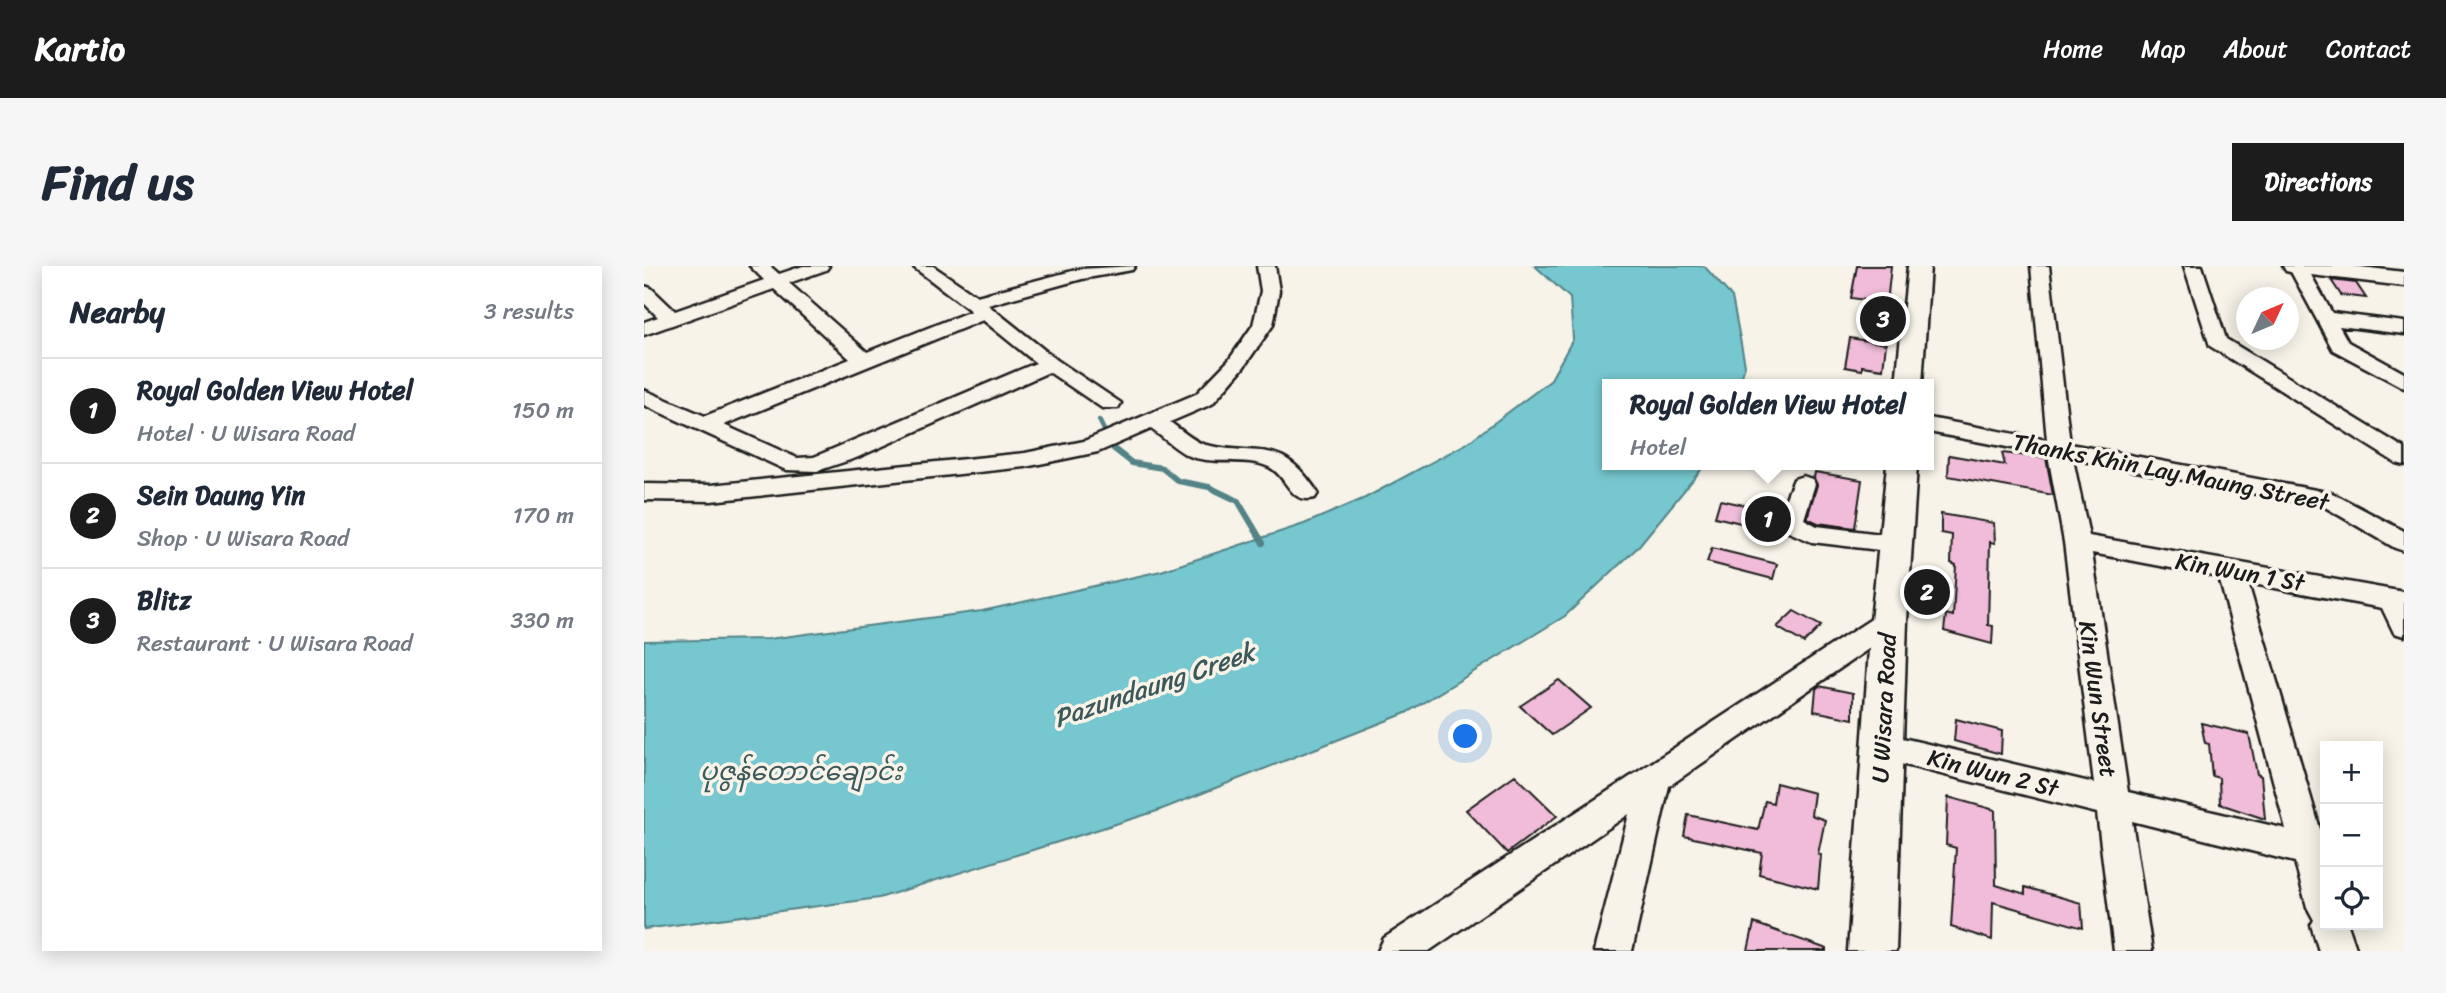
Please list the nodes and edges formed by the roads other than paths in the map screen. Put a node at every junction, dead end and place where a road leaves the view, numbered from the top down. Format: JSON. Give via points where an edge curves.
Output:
{"nodes":[{"id":1,"x":759,"y":266,"type":"edge"},
{"id":2,"x":820,"y":266,"type":"edge"},
{"id":3,"x":921,"y":266,"type":"edge"},
{"id":4,"x":1126,"y":266,"type":"edge"},
{"id":5,"x":1266,"y":266,"type":"edge"},
{"id":6,"x":1919,"y":266,"type":"edge"},
{"id":7,"x":2040,"y":266,"type":"edge"},
{"id":8,"x":2193,"y":266,"type":"edge"},
{"id":9,"x":2295,"y":266,"type":"edge"},
{"id":10,"x":2404,"y":279,"type":"edge"},
{"id":11,"x":777,"y":281,"type":"junction"},
{"id":12,"x":644,"y":292,"type":"edge"},
{"id":13,"x":980,"y":308,"type":"junction"},
{"id":14,"x":2326,"y":318,"type":"junction"},
{"id":15,"x":671,"y":319,"type":"junction"},
{"id":16,"x":644,"y":328,"type":"edge"},
{"id":17,"x":2404,"y":328,"type":"edge"},
{"id":18,"x":864,"y":360,"type":"junction"},
{"id":19,"x":1050,"y":364,"type":"junction"},
{"id":20,"x":1909,"y":379,"type":"edge"},
{"id":21,"x":2403,"y":382,"type":"edge"},
{"id":22,"x":644,"y":397,"type":"edge"},
{"id":23,"x":1111,"y":403,"type":"dead end"},
{"id":24,"x":1154,"y":421,"type":"junction"},
{"id":25,"x":704,"y":425,"type":"junction"},
{"id":26,"x":1934,"y":426,"type":"edge"},
{"id":27,"x":2059,"y":449,"type":"junction"},
{"id":28,"x":2404,"y":458,"type":"edge"},
{"id":29,"x":1902,"y":470,"type":"edge"},
{"id":30,"x":1803,"y":484,"type":"dead end"},
{"id":31,"x":644,"y":492,"type":"edge"},
{"id":32,"x":1306,"y":493,"type":"dead end"},
{"id":33,"x":2077,"y":542,"type":"junction"},
{"id":34,"x":2404,"y":542,"type":"edge"},
{"id":35,"x":1896,"y":543,"type":"junction"},
{"id":36,"x":2231,"y":571,"type":"junction"},
{"id":37,"x":2398,"y":601,"type":"edge"},
{"id":38,"x":1889,"y":621,"type":"junction"},
{"id":39,"x":2404,"y":626,"type":"edge"},
{"id":40,"x":1881,"y":746,"type":"junction"},
{"id":41,"x":1654,"y":779,"type":"junction"},
{"id":42,"x":2112,"y":802,"type":"junction"},
{"id":43,"x":2309,"y":850,"type":"junction"},
{"id":44,"x":2320,"y":889,"type":"edge"},
{"id":45,"x":2332,"y":930,"type":"edge"},
{"id":46,"x":1398,"y":951,"type":"edge"},
{"id":47,"x":1613,"y":951,"type":"edge"},
{"id":48,"x":1872,"y":951,"type":"edge"},
{"id":49,"x":2133,"y":951,"type":"edge"},
{"id":50,"x":2338,"y":951,"type":"edge"}],
"edges":[{"from":1,"to":11,"type":"street"},
{"from":2,"to":11,"type":"street"},
{"from":3,"to":13,"type":"street"},
{"from":4,"to":13,"type":"street","via":[[1080,274]]},
{"from":5,"to":24,"type":"street","via":[[1270,291],[1263,325],[1236,365],[1204,398]]},
{"from":6,"to":20,"type":"main road"},
{"from":7,"to":27,"type":"street","name":"Kin Wun Street"},
{"from":8,"to":28,"type":"street","via":[[2217,342]]},
{"from":9,"to":10,"type":"main road"},
{"from":9,"to":14,"type":"street"},
{"from":11,"to":15,"type":"street"},
{"from":11,"to":18,"type":"street"},
{"from":12,"to":15,"type":"street"},
{"from":13,"to":18,"type":"street"},
{"from":13,"to":19,"type":"street"},
{"from":14,"to":17,"type":"street"},
{"from":14,"to":21,"type":"street","via":[[2340,346]]},
{"from":15,"to":16,"type":"street"},
{"from":18,"to":25,"type":"street"},
{"from":19,"to":23,"type":"street"},
{"from":19,"to":25,"type":"street","via":[[817,464],[794,465]]},
{"from":22,"to":25,"type":"street"},
{"from":24,"to":31,"type":"street","via":[[1110,439],[1025,460],[711,493]]},
{"from":24,"to":32,"type":"street","via":[[1196,450],[1260,456],[1280,463]]},
{"from":26,"to":27,"type":"street","name":"Thanks Khin Lay Maung Street"},
{"from":27,"to":33,"type":"street","name":"Kin Wun Street"},
{"from":27,"to":34,"type":"street","name":"Thanks Khin Lay Maung Street","via":[[2332,501]]},
{"from":29,"to":35,"type":"main road","name":"U Wisara Road"},
{"from":30,"to":35,"type":"street","via":[[1791,517],[1793,524],[1812,534]]},
{"from":33,"to":36,"type":"street","name":"Kin Wun 1 St"},
{"from":33,"to":42,"type":"street","name":"Kin Wun Street"},
{"from":35,"to":38,"type":"main road","name":"U Wisara Road"},
{"from":36,"to":37,"type":"street","name":"Kin Wun 1 St"},
{"from":36,"to":43,"type":"street"},
{"from":37,"to":39,"type":"street"},
{"from":38,"to":40,"type":"main road","name":"U Wisara Road"},
{"from":38,"to":41,"type":"street"},
{"from":40,"to":42,"type":"street","name":"Kin Wun 2 St"},
{"from":40,"to":48,"type":"main road","name":"U Wisara Road"},
{"from":41,"to":46,"type":"street"},
{"from":41,"to":47,"type":"street"},
{"from":42,"to":43,"type":"street","name":"Kin Wun 2 St"},
{"from":42,"to":49,"type":"street","name":"Kin Wun Street"},
{"from":43,"to":44,"type":"street"},
{"from":45,"to":50,"type":"street"}]}
